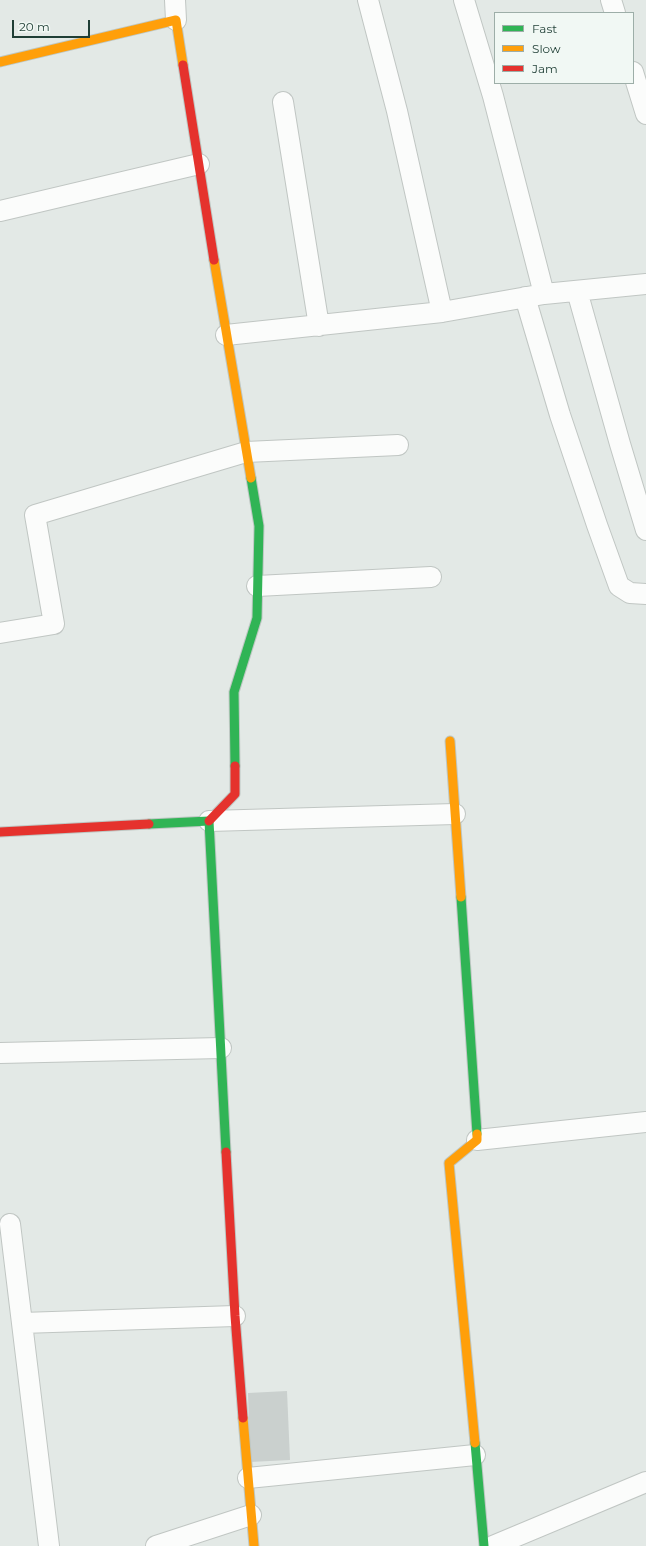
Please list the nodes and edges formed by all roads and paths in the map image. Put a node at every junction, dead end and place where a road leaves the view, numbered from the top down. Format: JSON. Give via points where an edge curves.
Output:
{"nodes":[{"id":1,"x":174,"y":0,"type":"edge"},
{"id":2,"x":368,"y":0,"type":"edge"},
{"id":3,"x":464,"y":0,"type":"edge"},
{"id":4,"x":611,"y":0,"type":"edge"},
{"id":5,"x":615,"y":12,"type":"edge"},
{"id":6,"x":176,"y":20,"type":"junction"},
{"id":7,"x":0,"y":62,"type":"edge"},
{"id":8,"x":634,"y":75,"type":"edge"},
{"id":9,"x":283,"y":102,"type":"dead end"},
{"id":10,"x":646,"y":114,"type":"edge"},
{"id":11,"x":199,"y":164,"type":"junction"},
{"id":12,"x":0,"y":211,"type":"edge"},
{"id":13,"x":646,"y":284,"type":"edge"},
{"id":14,"x":577,"y":291,"type":"junction"},
{"id":15,"x":544,"y":294,"type":"junction"},
{"id":16,"x":525,"y":298,"type":"junction"},
{"id":17,"x":442,"y":312,"type":"junction"},
{"id":18,"x":319,"y":326,"type":"junction"},
{"id":19,"x":226,"y":335,"type":"junction"},
{"id":20,"x":398,"y":445,"type":"dead end"},
{"id":21,"x":246,"y":452,"type":"junction"},
{"id":22,"x":646,"y":530,"type":"edge"},
{"id":23,"x":431,"y":577,"type":"dead end"},
{"id":24,"x":257,"y":586,"type":"junction"},
{"id":25,"x":646,"y":594,"type":"edge"},
{"id":26,"x":0,"y":633,"type":"edge"},
{"id":27,"x":450,"y":741,"type":"dead end"},
{"id":28,"x":455,"y":814,"type":"junction"},
{"id":29,"x":209,"y":821,"type":"junction"},
{"id":30,"x":0,"y":832,"type":"edge"},
{"id":31,"x":221,"y":1048,"type":"junction"},
{"id":32,"x":0,"y":1053,"type":"edge"},
{"id":33,"x":646,"y":1122,"type":"edge"},
{"id":34,"x":477,"y":1140,"type":"junction"},
{"id":35,"x":10,"y":1224,"type":"dead end"},
{"id":36,"x":235,"y":1316,"type":"junction"},
{"id":37,"x":22,"y":1323,"type":"junction"},
{"id":38,"x":475,"y":1455,"type":"junction"},
{"id":39,"x":248,"y":1478,"type":"junction"},
{"id":40,"x":646,"y":1482,"type":"edge"},
{"id":41,"x":251,"y":1515,"type":"junction"},
{"id":42,"x":49,"y":1546,"type":"edge"},
{"id":43,"x":156,"y":1546,"type":"edge"},
{"id":44,"x":254,"y":1546,"type":"edge"},
{"id":45,"x":484,"y":1546,"type":"edge"},
{"id":46,"x":493,"y":1546,"type":"edge"}],
"edges":[{"from":1,"to":6,"type":"street"},
{"from":2,"to":17,"type":"street","via":[[397,111]]},
{"from":3,"to":15,"type":"street","via":[[494,96]]},
{"from":4,"to":5,"type":"street"},
{"from":6,"to":7,"type":"street"},
{"from":6,"to":11,"type":"street"},
{"from":8,"to":10,"type":"street"},
{"from":9,"to":18,"type":"street"},
{"from":11,"to":12,"type":"street"},
{"from":11,"to":19,"type":"street"},
{"from":13,"to":14,"type":"street"},
{"from":14,"to":15,"type":"street"},
{"from":14,"to":22,"type":"street"},
{"from":15,"to":16,"type":"street"},
{"from":16,"to":17,"type":"street"},
{"from":16,"to":25,"type":"street","via":[[563,422],[619,586],[630,593]]},
{"from":17,"to":18,"type":"street"},
{"from":18,"to":19,"type":"street"},
{"from":19,"to":21,"type":"street"},
{"from":20,"to":21,"type":"street"},
{"from":21,"to":24,"type":"street","via":[[258,526]]},
{"from":21,"to":26,"type":"street","via":[[35,516],[54,624]]},
{"from":23,"to":24,"type":"street"},
{"from":24,"to":29,"type":"street","via":[[256,618],[234,692],[235,794]]},
{"from":27,"to":28,"type":"street"},
{"from":28,"to":29,"type":"street"},
{"from":28,"to":34,"type":"street"},
{"from":29,"to":30,"type":"street"},
{"from":29,"to":31,"type":"street"},
{"from":31,"to":32,"type":"street"},
{"from":31,"to":36,"type":"street"},
{"from":33,"to":34,"type":"street"},
{"from":34,"to":38,"type":"street","via":[[449,1163]]},
{"from":35,"to":37,"type":"street"},
{"from":36,"to":37,"type":"street"},
{"from":36,"to":39,"type":"street"},
{"from":37,"to":42,"type":"street"},
{"from":38,"to":39,"type":"street"},
{"from":38,"to":45,"type":"street"},
{"from":39,"to":41,"type":"street"},
{"from":40,"to":46,"type":"street"},
{"from":41,"to":43,"type":"street"},
{"from":41,"to":44,"type":"street"}]}
